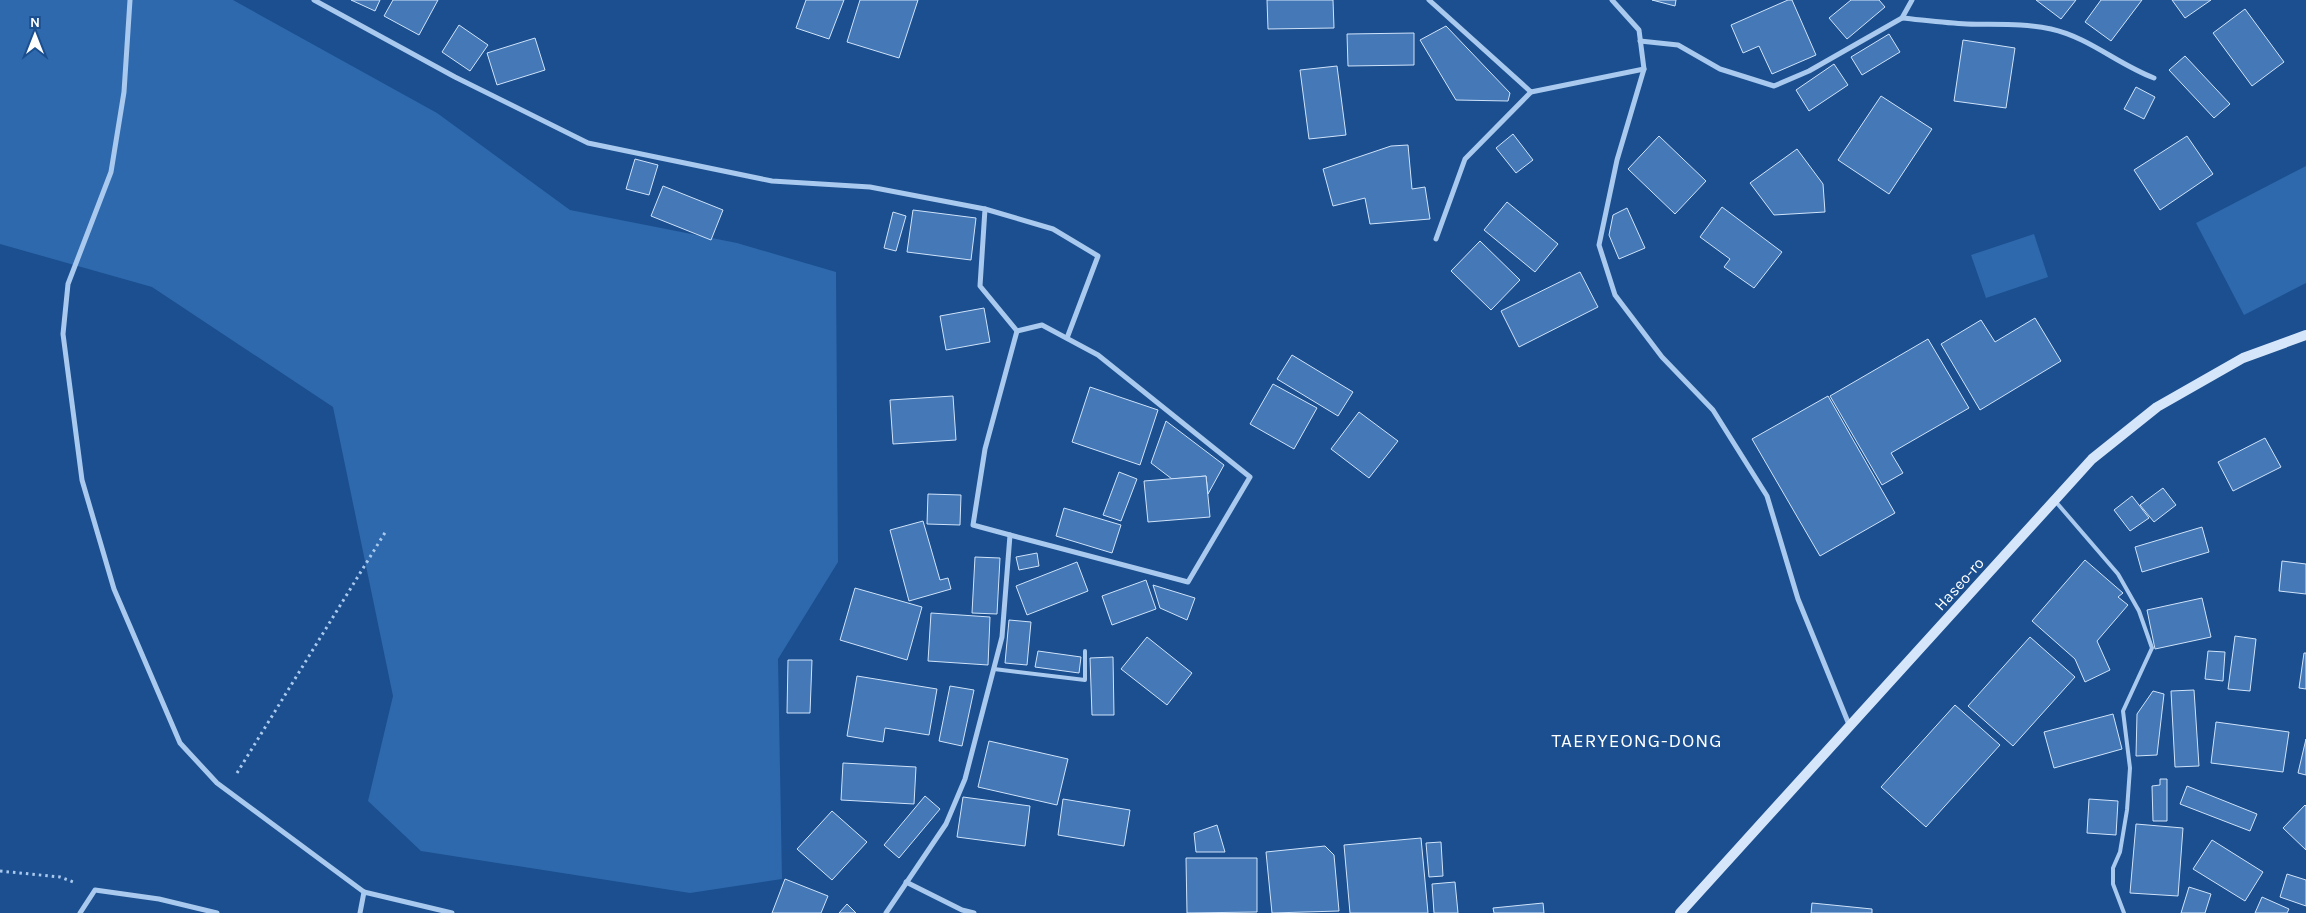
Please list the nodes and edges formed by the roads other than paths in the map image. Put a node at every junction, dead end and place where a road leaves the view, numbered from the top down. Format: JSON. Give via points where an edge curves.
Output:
{"nodes":[{"id":1,"x":130,"y":0,"type":"edge"},
{"id":2,"x":314,"y":0,"type":"edge"},
{"id":3,"x":1429,"y":0,"type":"edge"},
{"id":4,"x":1612,"y":0,"type":"edge"},
{"id":5,"x":1912,"y":0,"type":"edge"},
{"id":6,"x":1902,"y":18,"type":"junction"},
{"id":7,"x":1640,"y":41,"type":"junction"},
{"id":8,"x":1644,"y":68,"type":"junction"},
{"id":9,"x":2154,"y":78,"type":"dead end"},
{"id":10,"x":1531,"y":92,"type":"junction"},
{"id":11,"x":985,"y":209,"type":"junction"},
{"id":12,"x":1436,"y":239,"type":"dead end"},
{"id":13,"x":1017,"y":331,"type":"junction"},
{"id":14,"x":2306,"y":335,"type":"edge"},
{"id":15,"x":1067,"y":338,"type":"junction"},
{"id":16,"x":2054,"y":500,"type":"junction"},
{"id":17,"x":1010,"y":535,"type":"junction"},
{"id":18,"x":1086,"y":651,"type":"dead end"},
{"id":19,"x":994,"y":669,"type":"junction"},
{"id":20,"x":1850,"y":727,"type":"junction"},
{"id":21,"x":906,"y":882,"type":"junction"},
{"id":22,"x":364,"y":892,"type":"junction"},
{"id":23,"x":80,"y":913,"type":"edge"},
{"id":24,"x":217,"y":913,"type":"edge"},
{"id":25,"x":360,"y":913,"type":"edge"},
{"id":26,"x":452,"y":913,"type":"edge"},
{"id":27,"x":886,"y":913,"type":"edge"},
{"id":28,"x":974,"y":913,"type":"edge"},
{"id":29,"x":1680,"y":913,"type":"edge"},
{"id":30,"x":2124,"y":913,"type":"edge"}],
"edges":[{"from":1,"to":22,"type":"street","via":[[124,92],[110,172],[68,284],[63,334],[82,480],[114,588],[180,743],[226,790]]},
{"from":2,"to":11,"type":"street","via":[[455,77],[588,143],[772,181],[870,187]]},
{"from":3,"to":10,"type":"street"},
{"from":4,"to":7,"type":"street","via":[[1639,30]]},
{"from":5,"to":6,"type":"street"},
{"from":6,"to":7,"type":"street","via":[[1809,71],[1774,86],[1720,69],[1678,45]]},
{"from":6,"to":9,"type":"street","via":[[2052,29],[2079,39],[2133,70]]},
{"from":7,"to":8,"type":"street"},
{"from":8,"to":10,"type":"street"},
{"from":8,"to":20,"type":"street","via":[[1617,160],[1599,245],[1615,295],[1662,357],[1713,410],[1767,496],[1798,599]]},
{"from":10,"to":12,"type":"street","via":[[1465,159]]},
{"from":11,"to":13,"type":"street","via":[[980,286]]},
{"from":11,"to":15,"type":"street","via":[[1053,229],[1098,256]]},
{"from":13,"to":15,"type":"street","via":[[1042,325]]},
{"from":13,"to":17,"type":"street","via":[[985,449],[973,525]]},
{"from":14,"to":16,"type":"street","name":"Haseo-ro","via":[[2243,358],[2157,407],[2092,459]]},
{"from":15,"to":17,"type":"street","via":[[1098,355],[1250,477],[1188,582]]},
{"from":16,"to":20,"type":"street","name":"Haseo-ro"},
{"from":16,"to":30,"type":"lane","via":[[2118,574],[2139,611],[2152,648],[2123,711],[2130,768],[2127,810],[2120,852],[2113,868],[2113,884]]},
{"from":17,"to":19,"type":"street","via":[[1002,637]]},
{"from":18,"to":19,"type":"lane","via":[[1086,680]]},
{"from":19,"to":21,"type":"street","via":[[961,788],[946,824]]},
{"from":20,"to":29,"type":"street","name":"Haseo-ro"},
{"from":21,"to":27,"type":"street"},
{"from":21,"to":28,"type":"street"},
{"from":22,"to":25,"type":"street"},
{"from":22,"to":26,"type":"street"},
{"from":23,"to":24,"type":"street","via":[[95,890],[160,899]]}]}
